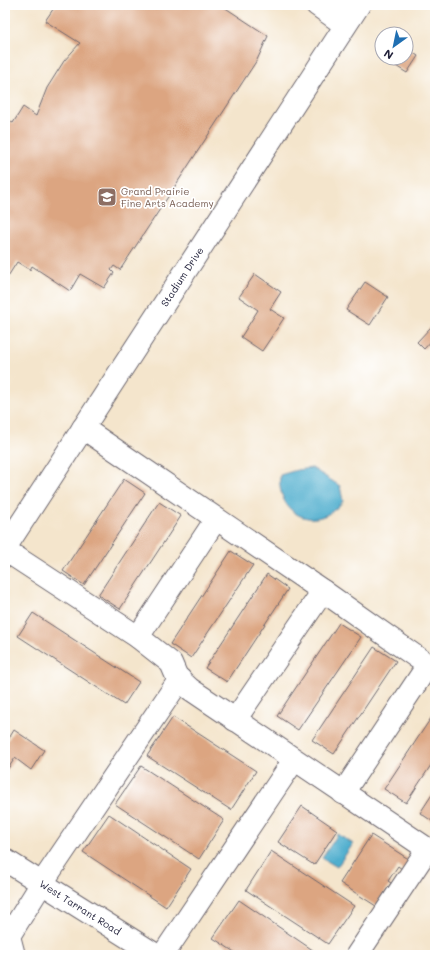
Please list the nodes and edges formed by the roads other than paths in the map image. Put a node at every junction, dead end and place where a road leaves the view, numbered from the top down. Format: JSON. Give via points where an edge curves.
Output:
{"nodes":[{"id":1,"x":317,"y":5,"type":"edge"},
{"id":2,"x":359,"y":5,"type":"edge"},
{"id":3,"x":345,"y":25,"type":"junction"},
{"id":4,"x":83,"y":428,"type":"junction"},
{"id":5,"x":216,"y":519,"type":"junction"},
{"id":6,"x":5,"y":549,"type":"edge"},
{"id":7,"x":323,"y":591,"type":"junction"},
{"id":8,"x":138,"y":636,"type":"junction"},
{"id":9,"x":432,"y":668,"type":"edge"},
{"id":10,"x":180,"y":680,"type":"junction"},
{"id":11,"x":236,"y":720,"type":"junction"},
{"id":12,"x":294,"y":760,"type":"junction"},
{"id":13,"x":343,"y":793,"type":"junction"},
{"id":14,"x":431,"y":852,"type":"edge"},
{"id":15,"x":5,"y":860,"type":"edge"},
{"id":16,"x":42,"y":884,"type":"junction"},
{"id":17,"x":10,"y":942,"type":"edge"},
{"id":18,"x":156,"y":955,"type":"edge"},
{"id":19,"x":163,"y":955,"type":"edge"},
{"id":20,"x":357,"y":955,"type":"edge"}],
"edges":[{"from":1,"to":3,"type":"street"},
{"from":2,"to":3,"type":"street","name":"Stadium Drive"},
{"from":3,"to":4,"type":"street","name":"Stadium Drive"},
{"from":4,"to":5,"type":"street"},
{"from":4,"to":6,"type":"street","name":"Stadium Drive"},
{"from":5,"to":7,"type":"street"},
{"from":5,"to":8,"type":"street"},
{"from":6,"to":8,"type":"street"},
{"from":7,"to":9,"type":"street"},
{"from":7,"to":11,"type":"street"},
{"from":8,"to":10,"type":"street","via":[[171,663]]},
{"from":9,"to":13,"type":"street"},
{"from":10,"to":11,"type":"street"},
{"from":10,"to":16,"type":"street"},
{"from":11,"to":12,"type":"street"},
{"from":12,"to":13,"type":"street"},
{"from":12,"to":19,"type":"street"},
{"from":13,"to":14,"type":"street"},
{"from":14,"to":20,"type":"street"},
{"from":15,"to":16,"type":"street","name":"West Tarrant Road"},
{"from":16,"to":17,"type":"street"},
{"from":16,"to":18,"type":"street","name":"West Tarrant Road"}]}
